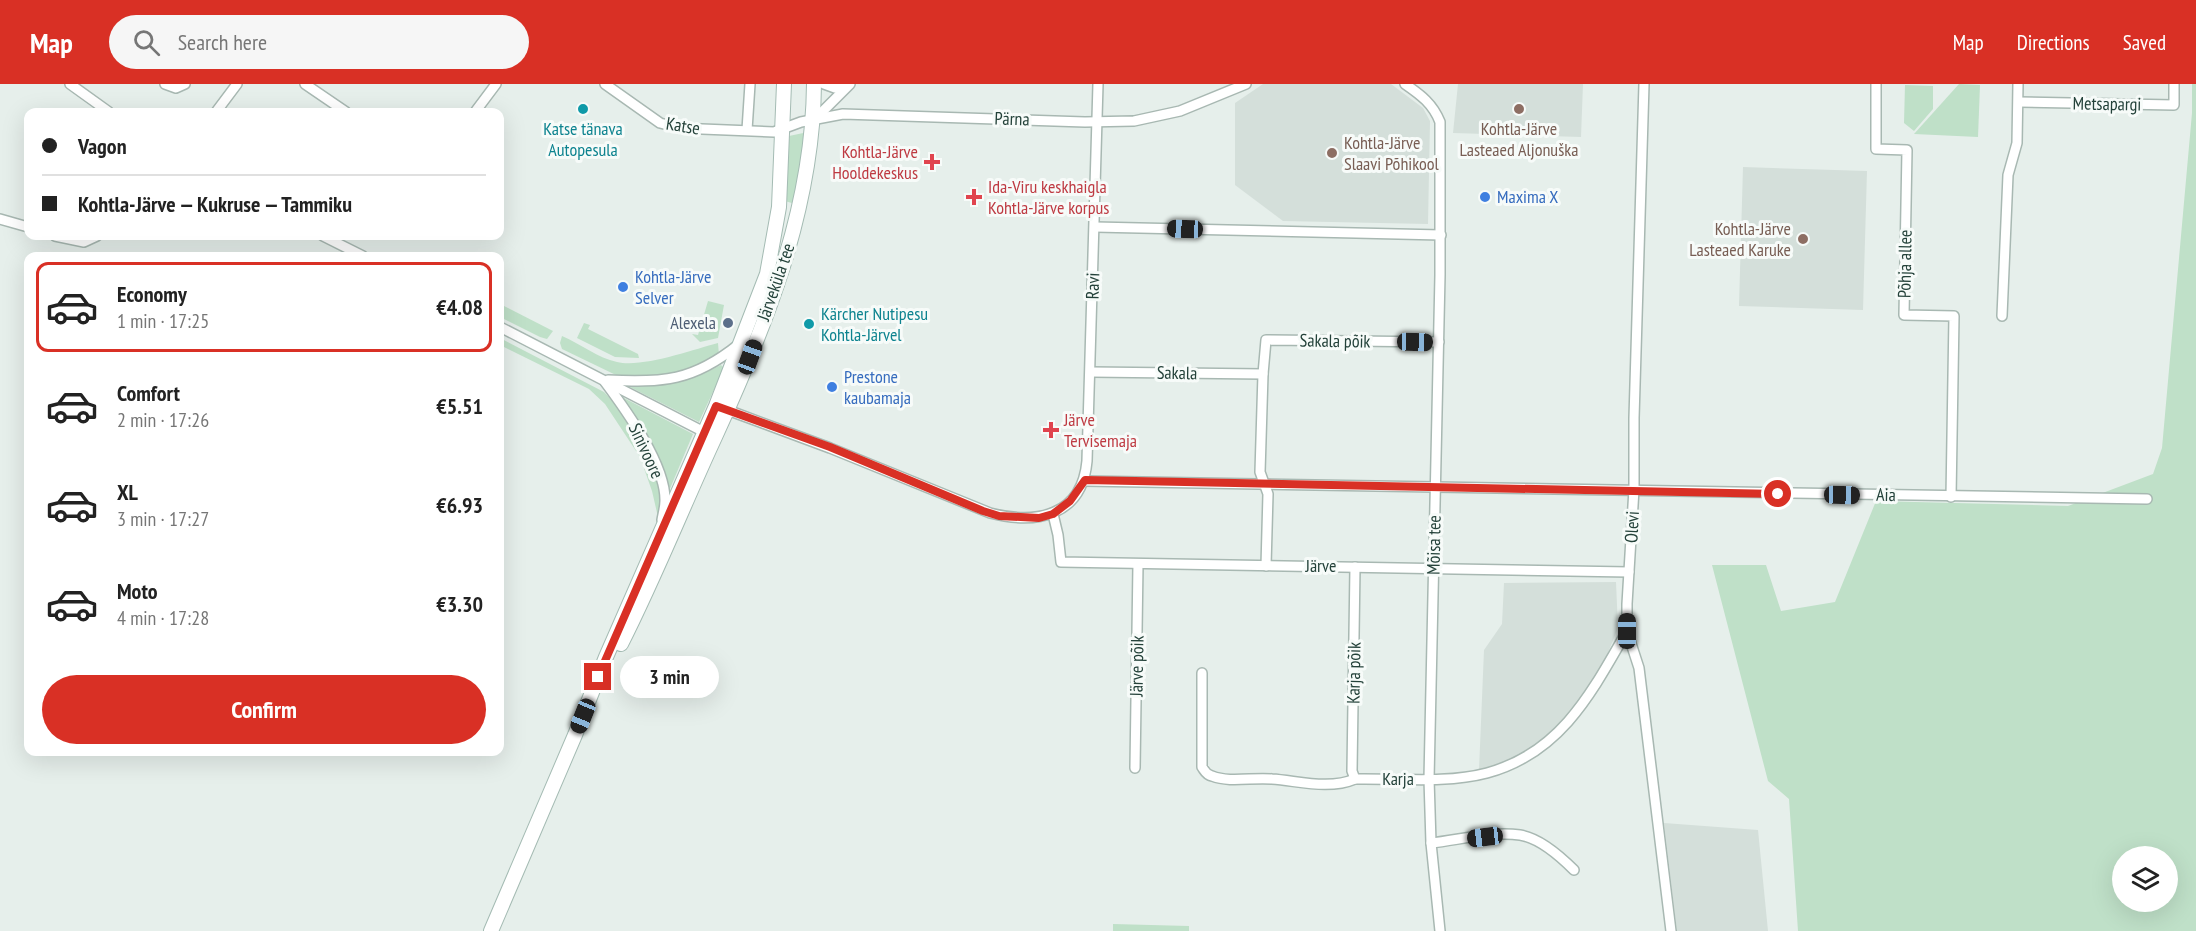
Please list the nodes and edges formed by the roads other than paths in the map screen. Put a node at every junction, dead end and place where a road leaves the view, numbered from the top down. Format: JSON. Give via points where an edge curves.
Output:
{"nodes":[{"id":1,"x":70,"y":84,"type":"edge"},
{"id":2,"x":165,"y":84,"type":"edge"},
{"id":3,"x":184,"y":84,"type":"edge"},
{"id":4,"x":237,"y":84,"type":"edge"},
{"id":5,"x":305,"y":84,"type":"edge"},
{"id":6,"x":496,"y":84,"type":"edge"},
{"id":7,"x":605,"y":84,"type":"edge"},
{"id":8,"x":750,"y":84,"type":"edge"},
{"id":9,"x":784,"y":84,"type":"edge"},
{"id":10,"x":814,"y":84,"type":"edge"},
{"id":11,"x":824,"y":84,"type":"edge"},
{"id":12,"x":842,"y":84,"type":"edge"},
{"id":13,"x":850,"y":84,"type":"edge"},
{"id":14,"x":1098,"y":84,"type":"edge"},
{"id":15,"x":1246,"y":84,"type":"edge"},
{"id":16,"x":1405,"y":84,"type":"edge"},
{"id":17,"x":1644,"y":84,"type":"edge"},
{"id":18,"x":1876,"y":84,"type":"edge"},
{"id":19,"x":2018,"y":84,"type":"edge"},
{"id":20,"x":2174,"y":84,"type":"edge"},
{"id":21,"x":2019,"y":102,"type":"junction"},
{"id":22,"x":103,"y":108,"type":"edge"},
{"id":23,"x":219,"y":108,"type":"edge"},
{"id":24,"x":340,"y":108,"type":"edge"},
{"id":25,"x":478,"y":108,"type":"edge"},
{"id":26,"x":813,"y":120,"type":"junction"},
{"id":27,"x":1097,"y":122,"type":"junction"},
{"id":28,"x":747,"y":130,"type":"junction"},
{"id":29,"x":778,"y":130,"type":"junction"},
{"id":30,"x":0,"y":219,"type":"edge"},
{"id":31,"x":24,"y":226,"type":"edge"},
{"id":32,"x":1095,"y":227,"type":"junction"},
{"id":33,"x":1441,"y":235,"type":"junction"},
{"id":34,"x":331,"y":240,"type":"edge"},
{"id":35,"x":355,"y":252,"type":"edge"},
{"id":36,"x":2002,"y":315,"type":"dead end"},
{"id":37,"x":504,"y":329,"type":"edge"},
{"id":38,"x":1439,"y":342,"type":"junction"},
{"id":39,"x":740,"y":344,"type":"junction"},
{"id":40,"x":1090,"y":372,"type":"junction"},
{"id":41,"x":1263,"y":375,"type":"junction"},
{"id":42,"x":603,"y":380,"type":"junction"},
{"id":43,"x":722,"y":408,"type":"junction"},
{"id":44,"x":710,"y":435,"type":"junction"},
{"id":45,"x":1083,"y":484,"type":"junction"},
{"id":46,"x":1264,"y":484,"type":"junction"},
{"id":47,"x":1435,"y":486,"type":"junction"},
{"id":48,"x":1634,"y":489,"type":"junction"},
{"id":49,"x":1951,"y":497,"type":"junction"},
{"id":50,"x":2147,"y":499,"type":"dead end"},
{"id":51,"x":1053,"y":514,"type":"junction"},
{"id":52,"x":661,"y":530,"type":"junction"},
{"id":53,"x":1138,"y":564,"type":"junction"},
{"id":54,"x":1266,"y":566,"type":"junction"},
{"id":55,"x":1355,"y":567,"type":"junction"},
{"id":56,"x":1434,"y":568,"type":"junction"},
{"id":57,"x":1629,"y":572,"type":"junction"},
{"id":58,"x":1627,"y":631,"type":"junction"},
{"id":59,"x":1202,"y":673,"type":"dead end"},
{"id":60,"x":575,"y":735,"type":"junction"},
{"id":61,"x":1135,"y":768,"type":"dead end"},
{"id":62,"x":1354,"y":779,"type":"junction"},
{"id":63,"x":1429,"y":779,"type":"junction"},
{"id":64,"x":1431,"y":843,"type":"junction"},
{"id":65,"x":1574,"y":870,"type":"dead end"},
{"id":66,"x":491,"y":931,"type":"edge"},
{"id":67,"x":1440,"y":931,"type":"edge"},
{"id":68,"x":1671,"y":931,"type":"edge"}],
"edges":[{"from":1,"to":22,"type":"street"},
{"from":2,"to":3,"type":"street","via":[[176,88]]},
{"from":4,"to":23,"type":"street"},
{"from":5,"to":24,"type":"street"},
{"from":6,"to":25,"type":"street"},
{"from":7,"to":28,"type":"street","name":"Katse","via":[[660,123],[679,128]]},
{"from":8,"to":28,"type":"street"},
{"from":9,"to":29,"type":"main road","name":"Järveküla tee"},
{"from":10,"to":26,"type":"main road","name":"Järveküla tee"},
{"from":11,"to":12,"type":"street","via":[[835,88]]},
{"from":13,"to":26,"type":"street"},
{"from":14,"to":27,"type":"street","name":"Ravi"},
{"from":15,"to":27,"type":"street","name":"Pärna","via":[[1165,116]]},
{"from":16,"to":33,"type":"street","name":"Mõisa tee","via":[[1428,100],[1440,122]]},
{"from":17,"to":48,"type":"street","name":"Olevi"},
{"from":18,"to":49,"type":"street","name":"Põhja allee","via":[[1876,149],[1907,150],[1904,315],[1954,316]]},
{"from":19,"to":21,"type":"street"},
{"from":20,"to":21,"type":"street","name":"Metsapargi","via":[[2174,105]]},
{"from":21,"to":36,"type":"street","via":[[2017,142],[2008,175]]},
{"from":26,"to":27,"type":"street","name":"Pärna","via":[[843,114]]},
{"from":26,"to":29,"type":"street","name":"Pärna"},
{"from":26,"to":43,"type":"main road","name":"Järveküla tee","via":[[787,259],[744,375]]},
{"from":27,"to":32,"type":"street","name":"Ravi"},
{"from":28,"to":29,"type":"street","name":"Katse"},
{"from":29,"to":39,"type":"main road","name":"Järveküla tee","via":[[779,207],[772,256]]},
{"from":30,"to":31,"type":"street"},
{"from":32,"to":33,"type":"street"},
{"from":32,"to":40,"type":"street","name":"Ravi"},
{"from":33,"to":38,"type":"street","name":"Mõisa tee"},
{"from":34,"to":35,"type":"street"},
{"from":37,"to":42,"type":"street","name":"Sinivoore"},
{"from":38,"to":41,"type":"street","name":"Sakala põik","via":[[1266,340]]},
{"from":38,"to":47,"type":"street","name":"Mõisa tee"},
{"from":39,"to":42,"type":"street","name":"Sinivoore","via":[[710,365],[674,379]]},
{"from":39,"to":43,"type":"main road","name":"Järveküla tee"},
{"from":40,"to":41,"type":"street","name":"Sakala"},
{"from":40,"to":45,"type":"street","name":"Ravi"},
{"from":41,"to":46,"type":"street","via":[[1260,472]]},
{"from":42,"to":44,"type":"street","name":"Sinivoore"},
{"from":42,"to":52,"type":"street","name":"Sinivoore","via":[[639,431],[657,469],[665,501]]},
{"from":43,"to":44,"type":"main road","name":"Järveküla tee"},
{"from":43,"to":51,"type":"street","via":[[830,447],[990,513],[1013,518]]},
{"from":44,"to":52,"type":"main road","name":"Järveküla tee","via":[[697,450]]},
{"from":44,"to":60,"type":"main road","name":"Järveküla tee","via":[[701,470]]},
{"from":45,"to":46,"type":"street","name":"Aia"},
{"from":45,"to":51,"type":"street"},
{"from":46,"to":47,"type":"street","name":"Aia"},
{"from":46,"to":54,"type":"street","via":[[1268,502]]},
{"from":47,"to":48,"type":"street","name":"Aia"},
{"from":47,"to":56,"type":"street","name":"Mõisa tee"},
{"from":48,"to":49,"type":"street","name":"Aia"},
{"from":48,"to":57,"type":"street","name":"Olevi"},
{"from":49,"to":50,"type":"street","name":"Aia"},
{"from":51,"to":53,"type":"street","name":"Järve","via":[[1061,562]]},
{"from":52,"to":60,"type":"main road","name":"Järveküla tee"},
{"from":53,"to":54,"type":"street","name":"Järve"},
{"from":53,"to":61,"type":"street","name":"Järve põik"},
{"from":54,"to":55,"type":"street","name":"Järve"},
{"from":55,"to":56,"type":"street","name":"Järve"},
{"from":55,"to":62,"type":"street","name":"Karja põik"},
{"from":56,"to":57,"type":"street","name":"Järve"},
{"from":56,"to":63,"type":"street","name":"Mõisa tee"},
{"from":57,"to":58,"type":"street","name":"Olevi"},
{"from":58,"to":63,"type":"street","name":"Karja","via":[[1587,699],[1563,729],[1540,749],[1487,773]]},
{"from":58,"to":68,"type":"street","name":"Olevi","via":[[1639,668]]},
{"from":59,"to":62,"type":"street","name":"Karja","via":[[1201,752],[1206,773],[1299,783],[1345,783]]},
{"from":60,"to":66,"type":"main road"},
{"from":62,"to":63,"type":"street","name":"Karja"},
{"from":63,"to":64,"type":"street","name":"Mõisa tee"},
{"from":64,"to":65,"type":"street","via":[[1521,835],[1559,854]]},
{"from":64,"to":67,"type":"street","name":"Mõisa tee"}]}
